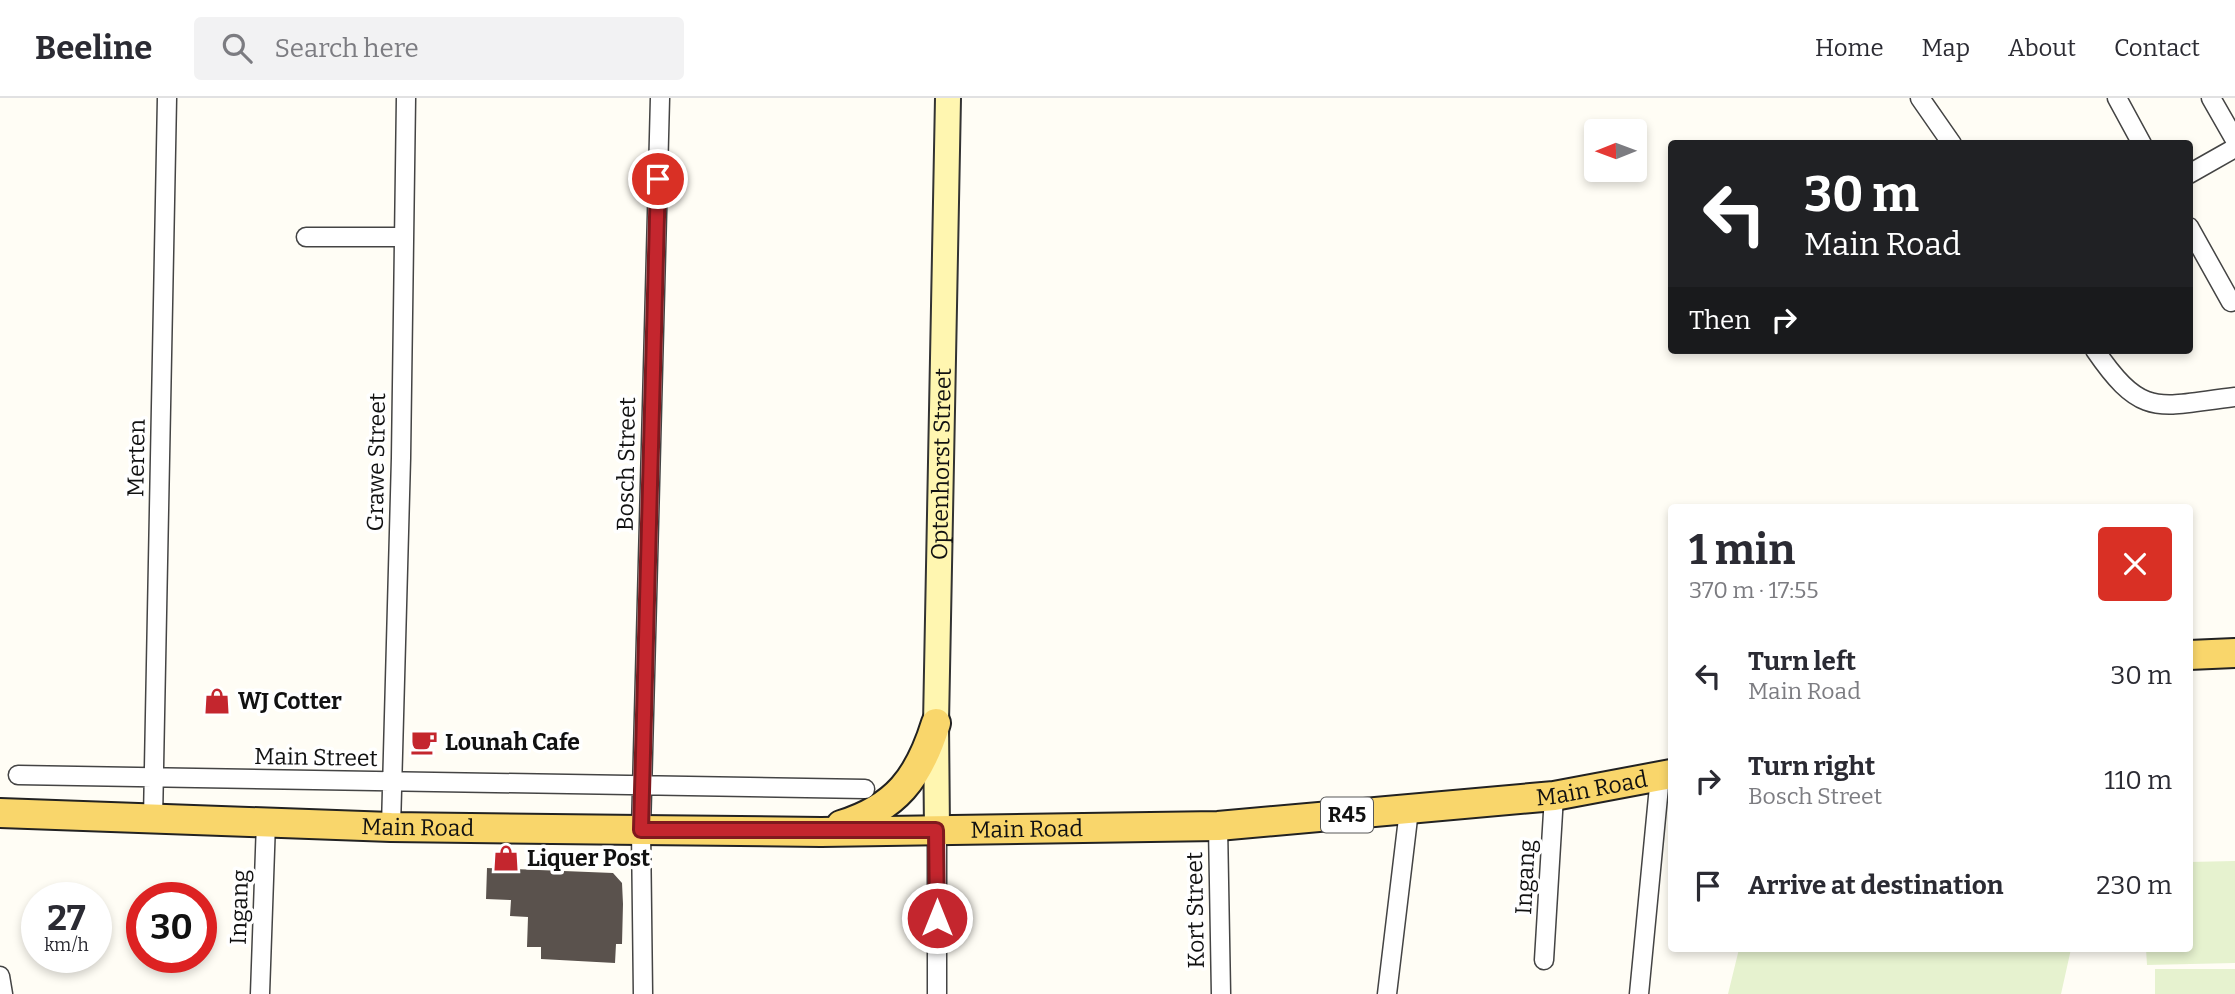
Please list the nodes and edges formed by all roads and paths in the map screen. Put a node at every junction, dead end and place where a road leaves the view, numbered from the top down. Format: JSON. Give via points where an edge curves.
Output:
{"nodes":[{"id":1,"x":167,"y":98,"type":"edge"},
{"id":2,"x":405,"y":98,"type":"edge"},
{"id":3,"x":660,"y":98,"type":"edge"},
{"id":4,"x":948,"y":98,"type":"edge"},
{"id":5,"x":1920,"y":98,"type":"edge"},
{"id":6,"x":2117,"y":98,"type":"edge"},
{"id":7,"x":2211,"y":98,"type":"edge"},
{"id":8,"x":1949,"y":140,"type":"edge"},
{"id":9,"x":2140,"y":140,"type":"edge"},
{"id":10,"x":2235,"y":140,"type":"edge"},
{"id":11,"x":2235,"y":148,"type":"edge"},
{"id":12,"x":2193,"y":172,"type":"edge"},
{"id":13,"x":2193,"y":234,"type":"edge"},
{"id":14,"x":306,"y":237,"type":"dead end"},
{"id":15,"x":404,"y":237,"type":"junction"},
{"id":16,"x":2231,"y":303,"type":"dead end"},
{"id":17,"x":2098,"y":354,"type":"edge"},
{"id":18,"x":2235,"y":397,"type":"edge"},
{"id":19,"x":2235,"y":653,"type":"edge"},
{"id":20,"x":2193,"y":655,"type":"edge"},
{"id":21,"x":936,"y":723,"type":"junction"},
{"id":22,"x":19,"y":775,"type":"dead end"},
{"id":23,"x":1666,"y":775,"type":"edge"},
{"id":24,"x":154,"y":778,"type":"junction"},
{"id":25,"x":392,"y":783,"type":"junction"},
{"id":26,"x":642,"y":786,"type":"junction"},
{"id":27,"x":865,"y":789,"type":"dead end"},
{"id":28,"x":1554,"y":796,"type":"junction"},
{"id":29,"x":1409,"y":810,"type":"junction"},
{"id":30,"x":0,"y":813,"type":"edge"},
{"id":31,"x":153,"y":819,"type":"junction"},
{"id":32,"x":266,"y":822,"type":"junction"},
{"id":33,"x":1218,"y":826,"type":"junction"},
{"id":34,"x":391,"y":827,"type":"junction"},
{"id":35,"x":641,"y":830,"type":"junction"},
{"id":36,"x":936,"y":830,"type":"junction"},
{"id":37,"x":821,"y":832,"type":"junction"},
{"id":38,"x":1544,"y":960,"type":"dead end"},
{"id":39,"x":0,"y":976,"type":"edge"},
{"id":40,"x":3,"y":994,"type":"edge"},
{"id":41,"x":260,"y":994,"type":"edge"},
{"id":42,"x":643,"y":994,"type":"edge"},
{"id":43,"x":937,"y":994,"type":"edge"},
{"id":44,"x":1221,"y":994,"type":"edge"},
{"id":45,"x":1387,"y":994,"type":"edge"},
{"id":46,"x":1639,"y":994,"type":"edge"}],
"edges":[{"from":1,"to":24,"type":"street","name":"Merten"},
{"from":2,"to":15,"type":"street","name":"Grawe Street"},
{"from":3,"to":26,"type":"street","name":"Bosch Street"},
{"from":4,"to":21,"type":"main road","name":"Optenhorst Street"},
{"from":5,"to":8,"type":"street"},
{"from":6,"to":9,"type":"street"},
{"from":7,"to":10,"type":"street"},
{"from":11,"to":12,"type":"street"},
{"from":13,"to":16,"type":"street"},
{"from":14,"to":15,"type":"street"},
{"from":15,"to":25,"type":"street","name":"Grawe Street"},
{"from":17,"to":18,"type":"street","via":[[2118,383],[2137,399],[2164,405]]},
{"from":19,"to":20,"type":"main road"},
{"from":21,"to":36,"type":"main road","name":"Optenhorst Street"},
{"from":21,"to":37,"type":"main road","via":[[922,761],[895,797],[863,818]]},
{"from":22,"to":24,"type":"street","name":"Main Street"},
{"from":23,"to":28,"type":"main road","name":"Main Road","number":"R45"},
{"from":23,"to":46,"type":"street"},
{"from":24,"to":25,"type":"street","name":"Main Street"},
{"from":24,"to":31,"type":"street","name":"Merten"},
{"from":25,"to":26,"type":"street","name":"Main Street"},
{"from":25,"to":34,"type":"street","name":"Grawe Street"},
{"from":26,"to":27,"type":"street","name":"Main Street"},
{"from":26,"to":35,"type":"street","name":"Bosch Street"},
{"from":28,"to":29,"type":"main road","name":"Main Road","number":"R45"},
{"from":28,"to":38,"type":"street","name":"Ingang"},
{"from":29,"to":33,"type":"main road","name":"Main Road","number":"R45"},
{"from":29,"to":45,"type":"street"},
{"from":30,"to":31,"type":"main road","name":"Main Road","number":"R45"},
{"from":31,"to":32,"type":"main road","name":"Main Road","number":"R45"},
{"from":32,"to":34,"type":"main road","name":"Main Road","number":"R45"},
{"from":32,"to":41,"type":"street","name":"Ingang"},
{"from":33,"to":36,"type":"main road","name":"Main Road","number":"R45"},
{"from":33,"to":44,"type":"street","name":"Kort Street"},
{"from":34,"to":35,"type":"main road","name":"Main Road","number":"R45"},
{"from":35,"to":37,"type":"main road","name":"Main Road","number":"R45"},
{"from":35,"to":42,"type":"street","name":"Bosch Street"},
{"from":36,"to":37,"type":"main road","name":"Main Road","number":"R45"},
{"from":36,"to":43,"type":"street"},
{"from":39,"to":40,"type":"street"}]}
